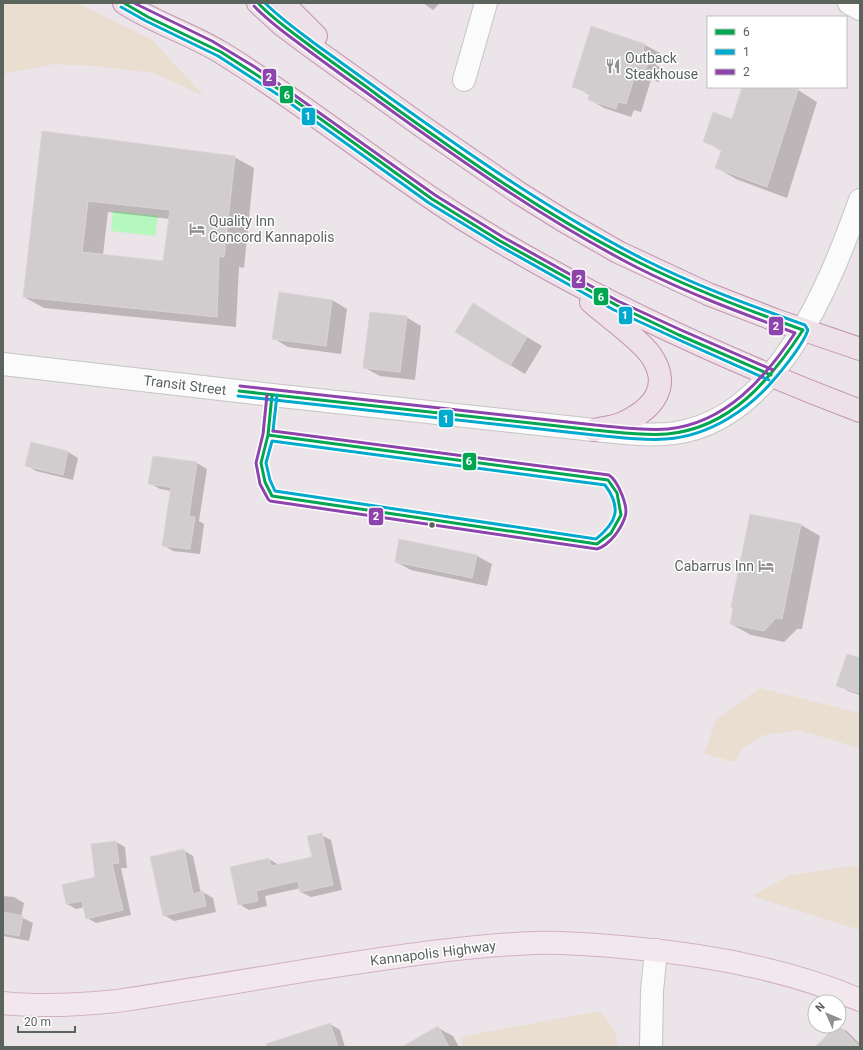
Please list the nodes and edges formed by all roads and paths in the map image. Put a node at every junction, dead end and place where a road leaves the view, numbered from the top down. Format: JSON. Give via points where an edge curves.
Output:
{"nodes":[{"id":1,"x":106,"y":3,"type":"edge"},
{"id":2,"x":124,"y":3,"type":"edge"},
{"id":3,"x":258,"y":3,"type":"edge"},
{"id":4,"x":283,"y":3,"type":"edge"},
{"id":5,"x":486,"y":3,"type":"edge"},
{"id":6,"x":849,"y":3,"type":"edge"},
{"id":7,"x":860,"y":9,"type":"edge"},
{"id":8,"x":159,"y":23,"type":"junction"},
{"id":9,"x":464,"y":80,"type":"dead end"},
{"id":10,"x":397,"y":109,"type":"junction"},
{"id":11,"x":860,"y":200,"type":"edge"},
{"id":12,"x":553,"y":270,"type":"junction"},
{"id":13,"x":803,"y":330,"type":"junction"},
{"id":14,"x":860,"y":349,"type":"edge"},
{"id":15,"x":3,"y":364,"type":"edge"},
{"id":16,"x":771,"y":375,"type":"junction"},
{"id":17,"x":860,"y":411,"type":"edge"},
{"id":18,"x":594,"y":430,"type":"junction"},
{"id":19,"x":656,"y":950,"type":"junction"},
{"id":20,"x":860,"y":1000,"type":"edge"},
{"id":21,"x":3,"y":1003,"type":"edge"},
{"id":22,"x":651,"y":1047,"type":"edge"}],
"edges":[{"from":1,"to":8,"type":"highway"},
{"from":2,"to":8,"type":"highway"},
{"from":3,"to":10,"type":"highway","via":[[282,25]]},
{"from":4,"to":10,"type":"highway"},
{"from":5,"to":9,"type":"street"},
{"from":6,"to":7,"type":"street"},
{"from":8,"to":12,"type":"highway","via":[[221,52],[418,189]]},
{"from":10,"to":13,"type":"highway","via":[[519,193],[618,252],[708,294]]},
{"from":11,"to":13,"type":"street","name":"Transit Street","via":[[827,281]]},
{"from":12,"to":16,"type":"highway","via":[[622,308]]},
{"from":12,"to":18,"type":"highway","via":[[634,338],[650,353],[657,364],[660,376],[656,399],[643,412],[622,423]]},
{"from":13,"to":14,"type":"highway"},
{"from":13,"to":16,"type":"street","name":"Transit Street"},
{"from":15,"to":18,"type":"street","name":"Transit Street"},
{"from":16,"to":17,"type":"highway"},
{"from":16,"to":18,"type":"street","name":"Transit Street","via":[[731,410],[690,430],[659,434]]},
{"from":19,"to":20,"type":"main road","name":"Kannapolis Highway","via":[[727,960],[786,974]]},
{"from":19,"to":21,"type":"main road","name":"Kannapolis Highway","via":[[536,943],[473,947],[416,953],[117,1001],[51,1006]]},
{"from":19,"to":22,"type":"street"}]}
